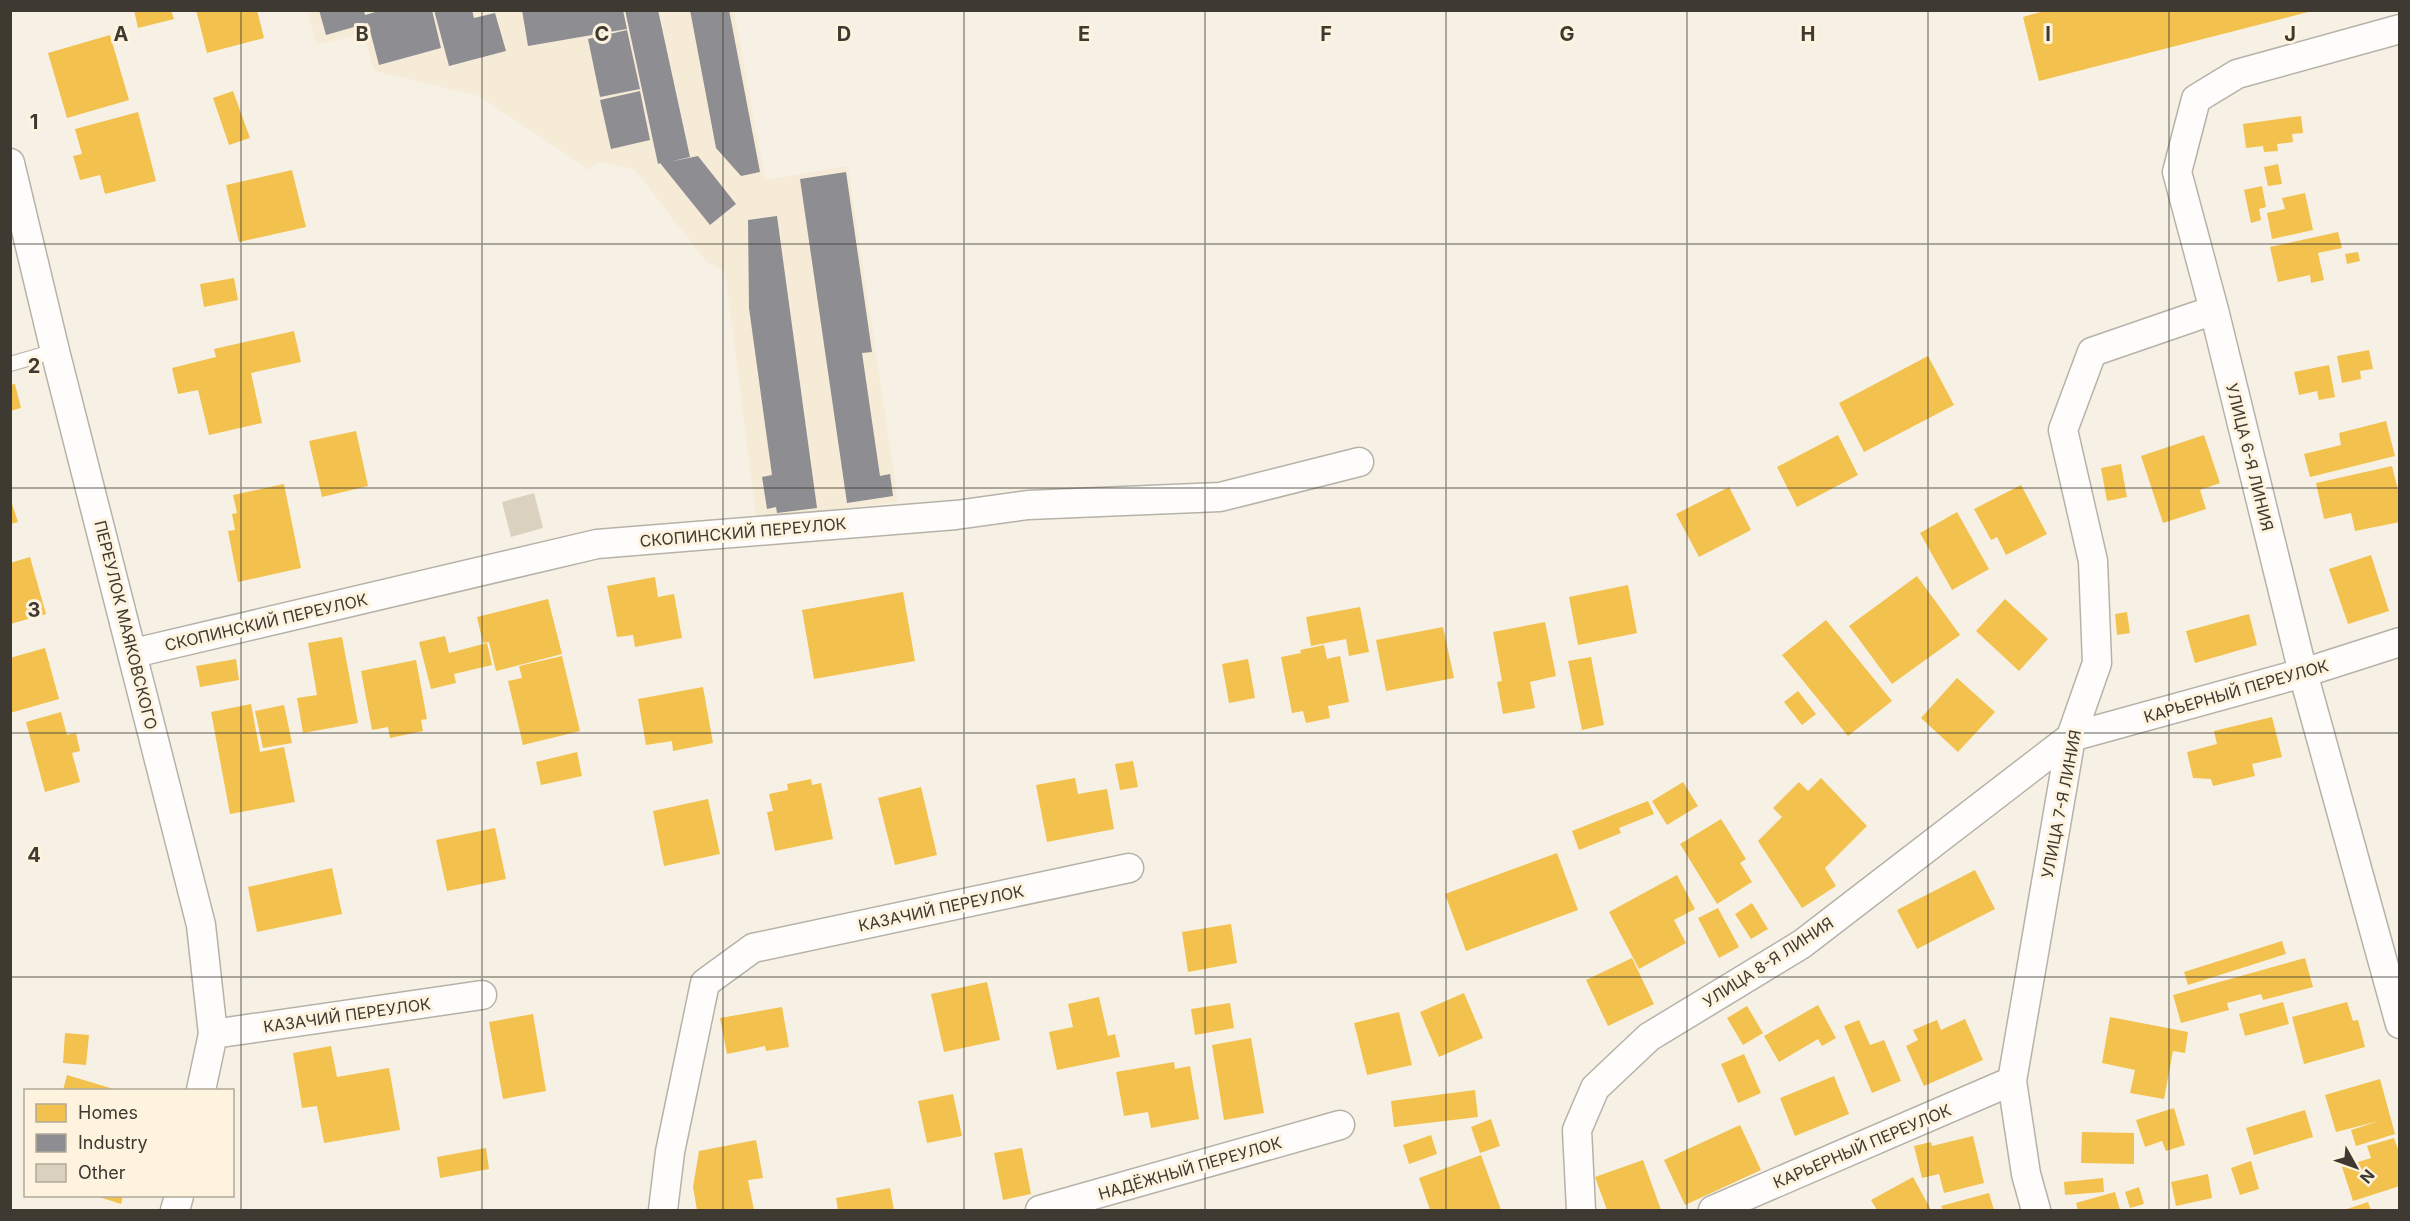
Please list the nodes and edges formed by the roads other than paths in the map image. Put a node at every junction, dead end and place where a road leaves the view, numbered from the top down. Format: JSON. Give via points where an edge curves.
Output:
{"nodes":[{"id":1,"x":2400,"y":29,"type":"edge"},
{"id":2,"x":10,"y":163,"type":"edge"},
{"id":3,"x":2214,"y":310,"type":"junction"},
{"id":4,"x":55,"y":351,"type":"junction"},
{"id":5,"x":10,"y":364,"type":"edge"},
{"id":6,"x":1359,"y":462,"type":"dead end"},
{"id":7,"x":2400,"y":642,"type":"edge"},
{"id":8,"x":134,"y":653,"type":"junction"},
{"id":9,"x":2303,"y":673,"type":"junction"},
{"id":10,"x":2071,"y":737,"type":"junction"},
{"id":11,"x":1129,"y":868,"type":"dead end"},
{"id":12,"x":482,"y":995,"type":"dead end"},
{"id":13,"x":2400,"y":1024,"type":"edge"},
{"id":14,"x":213,"y":1034,"type":"junction"},
{"id":15,"x":2012,"y":1081,"type":"junction"},
{"id":16,"x":201,"y":1089,"type":"edge"},
{"id":17,"x":1340,"y":1125,"type":"dead end"},
{"id":18,"x":663,"y":1210,"type":"edge"},
{"id":19,"x":1040,"y":1210,"type":"edge"},
{"id":20,"x":1581,"y":1210,"type":"edge"},
{"id":21,"x":1713,"y":1210,"type":"edge"},
{"id":22,"x":2036,"y":1210,"type":"edge"}],
"edges":[{"from":1,"to":3,"type":"street","name":"УЛИЦА 6-Я ЛИНИЯ","via":[[2237,74],[2196,99],[2177,172]]},
{"from":2,"to":4,"type":"street","name":"ПЕРЕУЛОК МАЯКОВСКОГО"},
{"from":3,"to":9,"type":"street","name":"УЛИЦА 6-Я ЛИНИЯ"},
{"from":3,"to":10,"type":"street","name":"УЛИЦА 7-Я ЛИНИЯ","via":[[2092,352],[2064,430],[2092,561],[2097,663]]},
{"from":4,"to":5,"type":"lane"},
{"from":4,"to":8,"type":"street","name":"ПЕРЕУЛОК МАЯКОВСКОГО"},
{"from":6,"to":8,"type":"street","name":"СКОПИНСКИЙ ПЕРЕУЛОК","via":[[1220,497],[1029,505],[956,515],[597,544]]},
{"from":7,"to":9,"type":"street","name":"КАРЬЕРНЫЙ ПЕРЕУЛОК"},
{"from":8,"to":14,"type":"street","name":"ПЕРЕУЛОК МАЯКОВСКОГО","via":[[201,925]]},
{"from":9,"to":10,"type":"street","name":"КАРЬЕРНЫЙ ПЕРЕУЛОК"},
{"from":9,"to":13,"type":"street","name":"УЛИЦА 6-Я ЛИНИЯ"},
{"from":10,"to":15,"type":"street","name":"УЛИЦА 7-Я ЛИНИЯ"},
{"from":10,"to":20,"type":"street","name":"УЛИЦА 8-Я ЛИНИЯ","via":[[1802,944],[1649,1037],[1595,1088],[1577,1130]]},
{"from":11,"to":18,"type":"street","name":"КАЗАЧИЙ ПЕРЕУЛОК","via":[[753,948],[705,983],[669,1152]]},
{"from":12,"to":14,"type":"street","name":"КАЗАЧИЙ ПЕРЕУЛОК"},
{"from":14,"to":16,"type":"street","name":"ПЕРЕУЛОК МАЯКОВСКОГО"},
{"from":15,"to":21,"type":"street","name":"КАРЬЕРНЫЙ ПЕРЕУЛОК"},
{"from":15,"to":22,"type":"street","name":"УЛИЦА 7-Я ЛИНИЯ","via":[[2026,1174]]},
{"from":17,"to":19,"type":"street","name":"НАДЁЖНЫЙ ПЕРЕУЛОК"}]}
